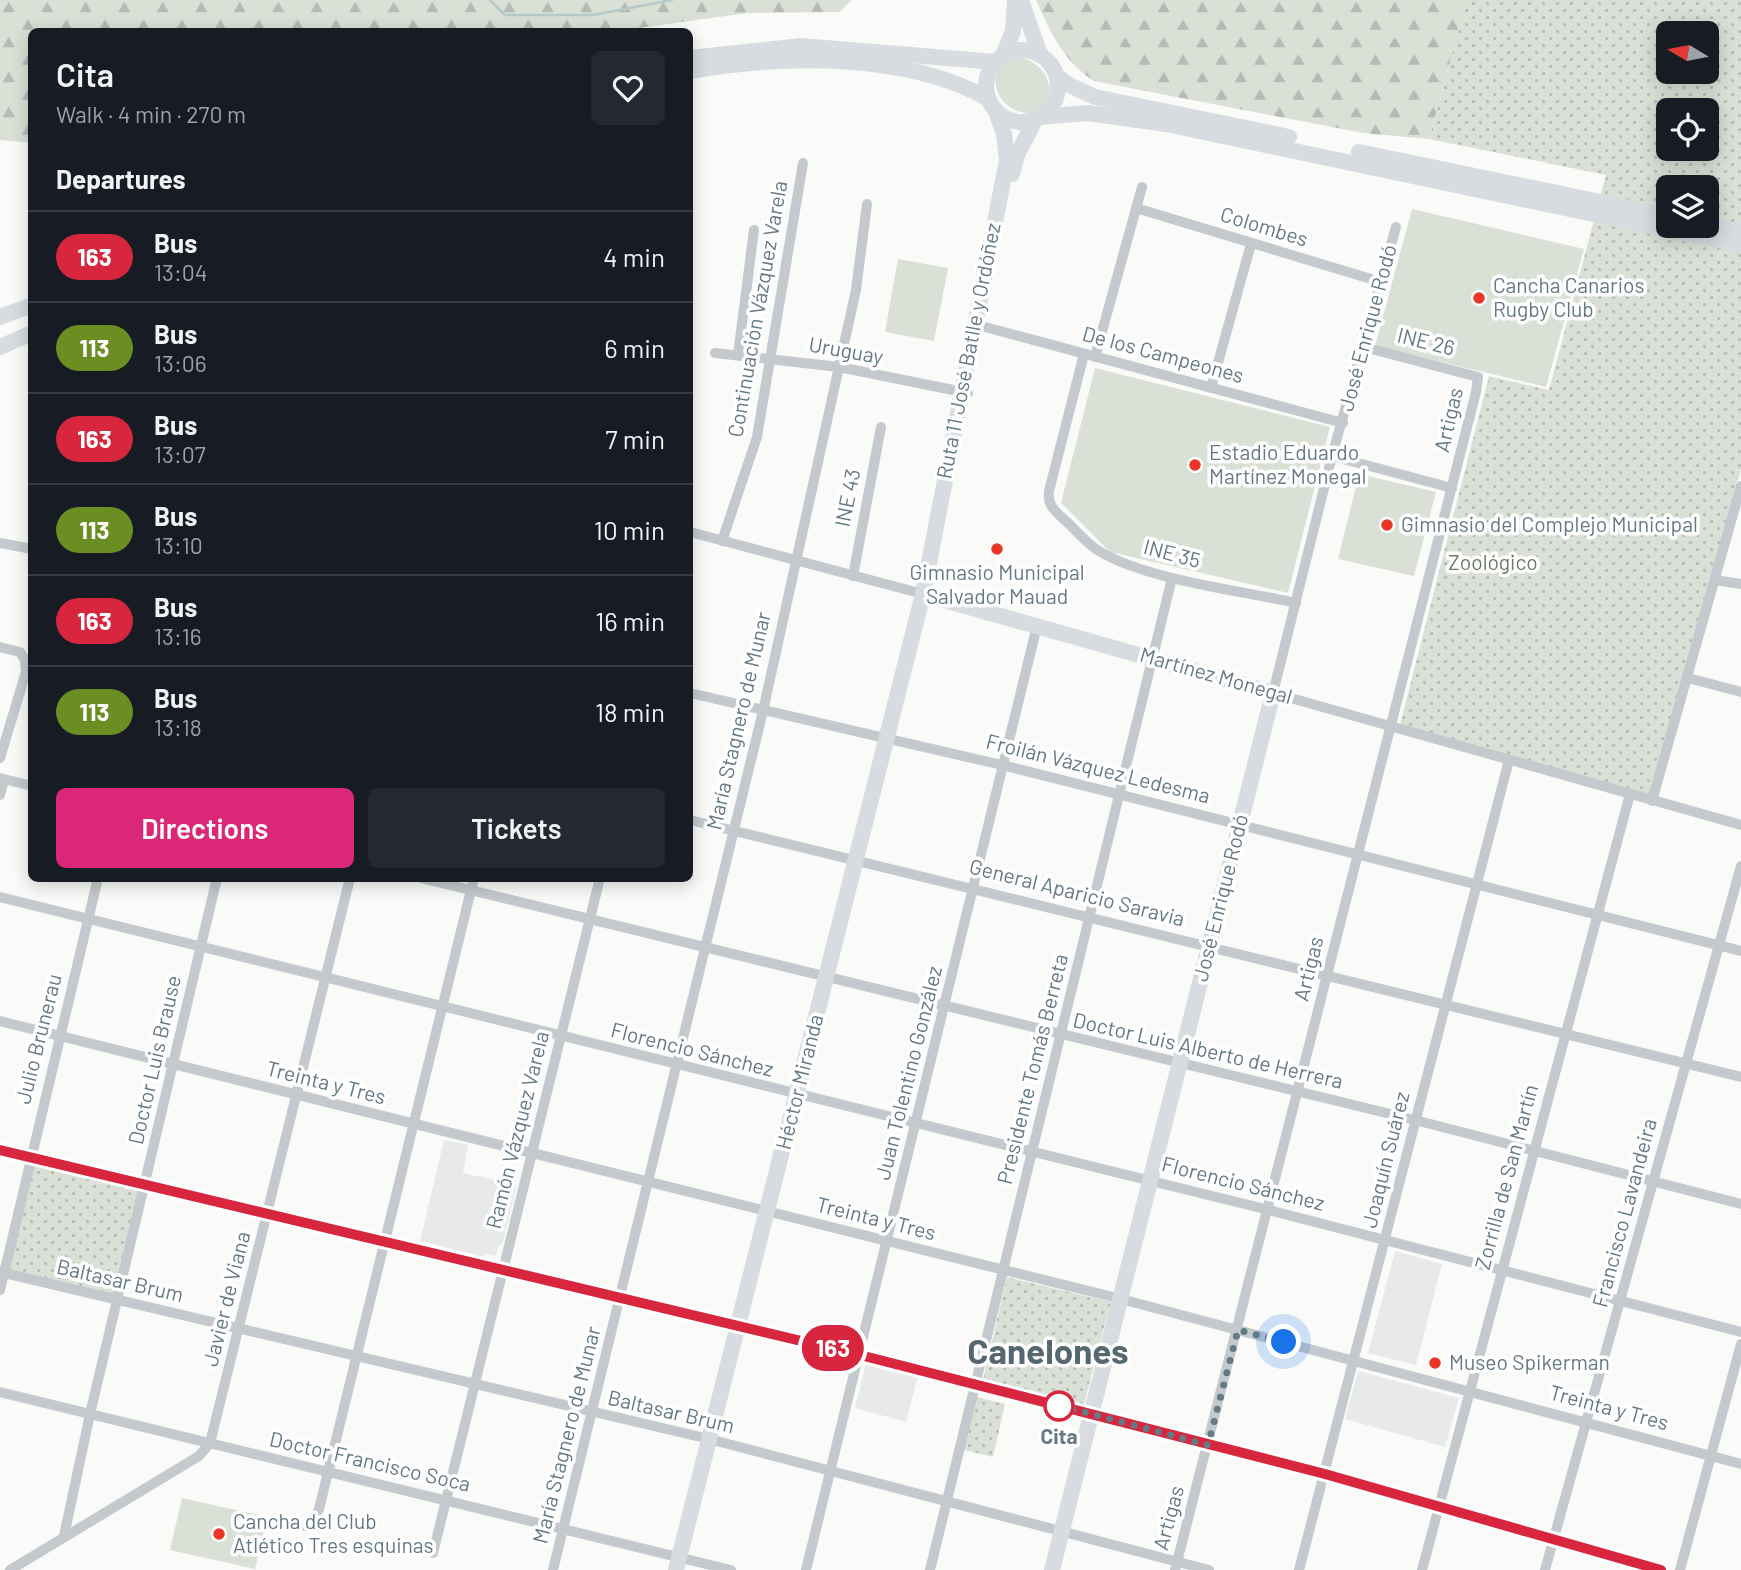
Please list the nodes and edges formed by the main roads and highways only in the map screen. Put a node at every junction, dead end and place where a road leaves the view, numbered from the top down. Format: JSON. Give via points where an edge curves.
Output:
{"nodes":[{"id":1,"x":1015,"y":0,"type":"edge"},
{"id":2,"x":1021,"y":0,"type":"edge"},
{"id":3,"x":1041,"y":55,"type":"junction"},
{"id":4,"x":693,"y":58,"type":"edge"},
{"id":5,"x":999,"y":58,"type":"junction"},
{"id":6,"x":693,"y":70,"type":"edge"},
{"id":7,"x":1057,"y":76,"type":"junction"},
{"id":8,"x":992,"y":104,"type":"junction"},
{"id":9,"x":1037,"y":118,"type":"junction"},
{"id":10,"x":1623,"y":213,"type":"junction"},
{"id":11,"x":1656,"y":217,"type":"edge"},
{"id":12,"x":1646,"y":218,"type":"junction"},
{"id":13,"x":1719,"y":227,"type":"edge"},
{"id":14,"x":1741,"y":232,"type":"edge"},
{"id":15,"x":1741,"y":245,"type":"edge"},
{"id":16,"x":28,"y":306,"type":"edge"},
{"id":17,"x":0,"y":317,"type":"edge"},
{"id":18,"x":978,"y":326,"type":"junction"},
{"id":19,"x":28,"y":335,"type":"edge"},
{"id":20,"x":0,"y":347,"type":"edge"},
{"id":21,"x":926,"y":595,"type":"junction"},
{"id":22,"x":1273,"y":693,"type":"joint"},
{"id":23,"x":677,"y":1564,"type":"edge"},
{"id":24,"x":1052,"y":1570,"type":"edge"}],
"edges":[{"from":1,"to":5,"type":"highway","via":[[1013,31]]},
{"from":2,"to":3,"type":"highway"},
{"from":3,"to":5,"type":"highway","via":[[1022,50]]},
{"from":3,"to":7,"type":"highway"},
{"from":4,"to":5,"type":"highway","via":[[801,46]]},
{"from":5,"to":8,"type":"highway","via":[[986,83]]},
{"from":6,"to":8,"type":"highway","via":[[746,61],[835,61],[944,78]]},
{"from":7,"to":9,"type":"highway","via":[[1055,99]]},
{"from":7,"to":10,"type":"highway","via":[[1079,91],[1123,104]]},
{"from":8,"to":9,"type":"highway","via":[[1009,119]]},
{"from":8,"to":18,"type":"highway","name":"Ruta 11 José Batlle y Ordóñez","via":[[1007,160]]},
{"from":9,"to":10,"type":"highway","via":[[1088,113],[1138,119]]},
{"from":9,"to":18,"type":"highway","name":"Ruta 11 José Batlle y Ordóñez","via":[[1013,168]]},
{"from":10,"to":12,"type":"highway"},
{"from":11,"to":12,"type":"highway"},
{"from":12,"to":15,"type":"highway"},
{"from":13,"to":14,"type":"highway"},
{"from":16,"to":17,"type":"highway"},
{"from":18,"to":21,"type":"highway","name":"Ruta 11 José Batlle y Ordóñez"},
{"from":19,"to":20,"type":"highway"},
{"from":21,"to":22,"type":"highway","name":"Martínez Monegal"},
{"from":21,"to":23,"type":"highway","name":"Héctor Miranda"},
{"from":22,"to":24,"type":"highway","name":"José Enrique Rodó"}]}
